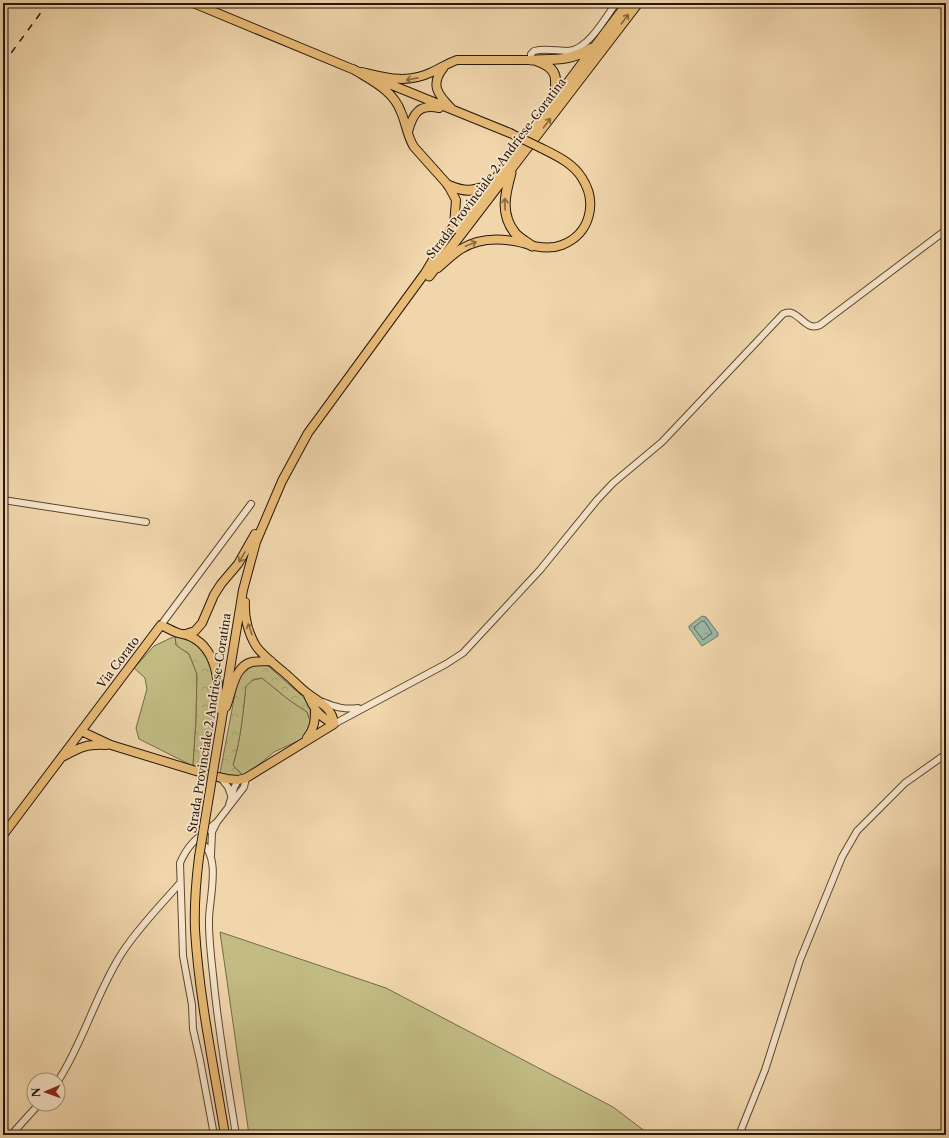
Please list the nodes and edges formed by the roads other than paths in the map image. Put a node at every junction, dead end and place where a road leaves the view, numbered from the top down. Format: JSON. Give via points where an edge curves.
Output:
{"nodes":[{"id":1,"x":194,"y":3,"type":"edge"},
{"id":2,"x":616,"y":3,"type":"edge"},
{"id":3,"x":628,"y":3,"type":"edge"},
{"id":4,"x":638,"y":3,"type":"edge"},
{"id":5,"x":595,"y":47,"type":"junction"},
{"id":6,"x":531,"y":60,"type":"junction"},
{"id":7,"x":447,"y":63,"type":"junction"},
{"id":8,"x":353,"y":69,"type":"junction"},
{"id":9,"x":554,"y":101,"type":"junction"},
{"id":10,"x":454,"y":111,"type":"junction"},
{"id":11,"x":408,"y":132,"type":"junction"},
{"id":12,"x":512,"y":169,"type":"junction"},
{"id":13,"x":448,"y":185,"type":"junction"},
{"id":14,"x":491,"y":185,"type":"junction"},
{"id":15,"x":946,"y":230,"type":"edge"},
{"id":16,"x":532,"y":246,"type":"junction"},
{"id":17,"x":427,"y":274,"type":"junction"},
{"id":18,"x":3,"y":500,"type":"edge"},
{"id":19,"x":251,"y":504,"type":"dead end"},
{"id":20,"x":268,"y":511,"type":"junction"},
{"id":21,"x":146,"y":522,"type":"dead end"},
{"id":22,"x":247,"y":574,"type":"junction"},
{"id":23,"x":161,"y":625,"type":"junction"},
{"id":24,"x":186,"y":634,"type":"junction"},
{"id":25,"x":271,"y":661,"type":"junction"},
{"id":26,"x":307,"y":693,"type":"junction"},
{"id":27,"x":320,"y":701,"type":"junction"},
{"id":28,"x":364,"y":707,"type":"junction"},
{"id":29,"x":315,"y":710,"type":"junction"},
{"id":30,"x":222,"y":719,"type":"junction"},
{"id":31,"x":334,"y":724,"type":"junction"},
{"id":32,"x":81,"y":731,"type":"junction"},
{"id":33,"x":219,"y":736,"type":"junction"},
{"id":34,"x":90,"y":744,"type":"junction"},
{"id":35,"x":303,"y":744,"type":"junction"},
{"id":36,"x":111,"y":745,"type":"junction"},
{"id":37,"x":946,"y":754,"type":"edge"},
{"id":38,"x":61,"y":757,"type":"junction"},
{"id":39,"x":221,"y":778,"type":"junction"},
{"id":40,"x":246,"y":778,"type":"junction"},
{"id":41,"x":238,"y":780,"type":"junction"},
{"id":42,"x":231,"y":796,"type":"junction"},
{"id":43,"x":229,"y":806,"type":"junction"},
{"id":44,"x":217,"y":822,"type":"junction"},
{"id":45,"x":3,"y":835,"type":"edge"},
{"id":46,"x":192,"y":842,"type":"junction"},
{"id":47,"x":211,"y":855,"type":"junction"},
{"id":48,"x":180,"y":883,"type":"junction"},
{"id":49,"x":64,"y":1072,"type":"edge"},
{"id":50,"x":32,"y":1112,"type":"edge"},
{"id":51,"x":11,"y":1135,"type":"edge"},
{"id":52,"x":214,"y":1135,"type":"edge"},
{"id":53,"x":225,"y":1135,"type":"edge"},
{"id":54,"x":236,"y":1135,"type":"edge"},
{"id":55,"x":739,"y":1135,"type":"edge"}],
"edges":[{"from":1,"to":8,"type":"main road"},
{"from":2,"to":6,"type":"street","via":[[583,45],[569,51],[539,49],[531,54]]},
{"from":3,"to":5,"type":"highway","name":"Strada Provinciale 2 Andriese-Coratina"},
{"from":12,"to":4,"type":"highway","name":"Strada Provinciale 2 Andriese-Coratina","one_way":true},
{"from":5,"to":6,"type":"highway","via":[[568,58]]},
{"from":5,"to":9,"type":"highway","name":"Strada Provinciale 2 Andriese-Coratina"},
{"from":6,"to":7,"type":"main road","via":[[457,60]]},
{"from":6,"to":9,"type":"highway","via":[[545,64],[556,76]]},
{"from":7,"to":8,"type":"main road","one_way":true,"via":[[418,78],[404,80]]},
{"from":7,"to":10,"type":"main road","via":[[436,79],[437,90],[443,101]]},
{"from":8,"to":10,"type":"main road"},
{"from":8,"to":11,"type":"main road","via":[[393,97]]},
{"from":9,"to":14,"type":"highway","name":"Strada Provinciale 2 Andriese-Coratina"},
{"from":10,"to":11,"type":"main road","via":[[430,106],[420,109],[412,117]]},
{"from":10,"to":16,"type":"main road","bridge":true,"via":[[541,148],[568,164],[582,177],[589,194],[590,214],[584,229],[574,239],[560,246]]},
{"from":11,"to":13,"type":"main road","via":[[414,147]]},
{"from":16,"to":12,"type":"highway","one_way":true,"via":[[515,234],[508,221],[504,205]]},
{"from":12,"to":17,"type":"highway","name":"Strada Provinciale 2 Andriese-Coratina"},
{"from":13,"to":14,"type":"highway","via":[[473,191]]},
{"from":13,"to":17,"type":"main road","via":[[456,200],[454,225]]},
{"from":14,"to":17,"type":"highway","name":"Strada Provinciale 2 Andriese-Coratina"},
{"from":15,"to":28,"type":"street","via":[[820,325],[809,326],[793,313],[783,314],[662,442],[602,494],[540,570],[463,653]]},
{"from":17,"to":16,"type":"main road","one_way":true,"via":[[461,248],[476,242],[510,240]]},
{"from":17,"to":20,"type":"main road","name":"Strada Provinciale 2 Andriese-Coratina","via":[[308,433]]},
{"from":18,"to":21,"type":"street"},
{"from":19,"to":23,"type":"street","name":"Via Corato"},
{"from":20,"to":22,"type":"main road","name":"Strada Provinciale 2 Andriese-Coratina"},
{"from":20,"to":24,"type":"main road","one_way":true,"via":[[238,564],[214,595],[202,623],[195,631]]},
{"from":25,"to":22,"type":"main road","one_way":true,"via":[[256,646],[248,628],[245,612]]},
{"from":22,"to":30,"type":"main road","name":"Strada Provinciale 2 Andriese-Coratina"},
{"from":23,"to":24,"type":"main road"},
{"from":23,"to":32,"type":"main road","name":"Via Corato"},
{"from":24,"to":33,"type":"main road","via":[[207,649],[214,664],[219,698]]},
{"from":25,"to":26,"type":"main road"},
{"from":25,"to":30,"type":"main road","via":[[252,662],[241,668]]},
{"from":26,"to":27,"type":"main road"},
{"from":26,"to":29,"type":"main road"},
{"from":27,"to":28,"type":"street","via":[[336,708]]},
{"from":27,"to":31,"type":"main road","via":[[334,717]]},
{"from":28,"to":31,"type":"street"},
{"from":29,"to":31,"type":"main road"},
{"from":29,"to":35,"type":"main road","via":[[313,731]]},
{"from":30,"to":33,"type":"main road","name":"Strada Provinciale 2 Andriese-Coratina"},
{"from":31,"to":35,"type":"main road"},
{"from":32,"to":34,"type":"main road","via":[[82,736]]},
{"from":32,"to":36,"type":"main road"},
{"from":32,"to":38,"type":"main road","name":"Via Corato"},
{"from":33,"to":53,"type":"main road","name":"Strada Provinciale 2 Andriese-Coratina","bridge":true,"via":[[199,857],[195,928],[197,962]]},
{"from":34,"to":36,"type":"main road"},
{"from":34,"to":38,"type":"main road"},
{"from":35,"to":40,"type":"main road"},
{"from":36,"to":39,"type":"main road"},
{"from":37,"to":55,"type":"street","via":[[905,783],[857,831],[842,857],[800,960],[765,1070]]},
{"from":38,"to":45,"type":"main road","name":"Via Corato"},
{"from":39,"to":41,"type":"main road"},
{"from":39,"to":42,"type":"street"},
{"from":40,"to":41,"type":"main road"},
{"from":40,"to":43,"type":"street","via":[[244,787]]},
{"from":41,"to":42,"type":"street"},
{"from":42,"to":43,"type":"street"},
{"from":43,"to":44,"type":"street"},
{"from":44,"to":46,"type":"street"},
{"from":44,"to":47,"type":"street","via":[[212,832]]},
{"from":46,"to":47,"type":"street","via":[[201,842]]},
{"from":46,"to":48,"type":"street","via":[[180,863]]},
{"from":47,"to":54,"type":"street","via":[[213,873],[208,923],[219,1027]]},
{"from":48,"to":49,"type":"street","via":[[121,954]]},
{"from":48,"to":52,"type":"street","via":[[183,956],[192,1006],[193,1029]]},
{"from":50,"to":51,"type":"street"}]}
